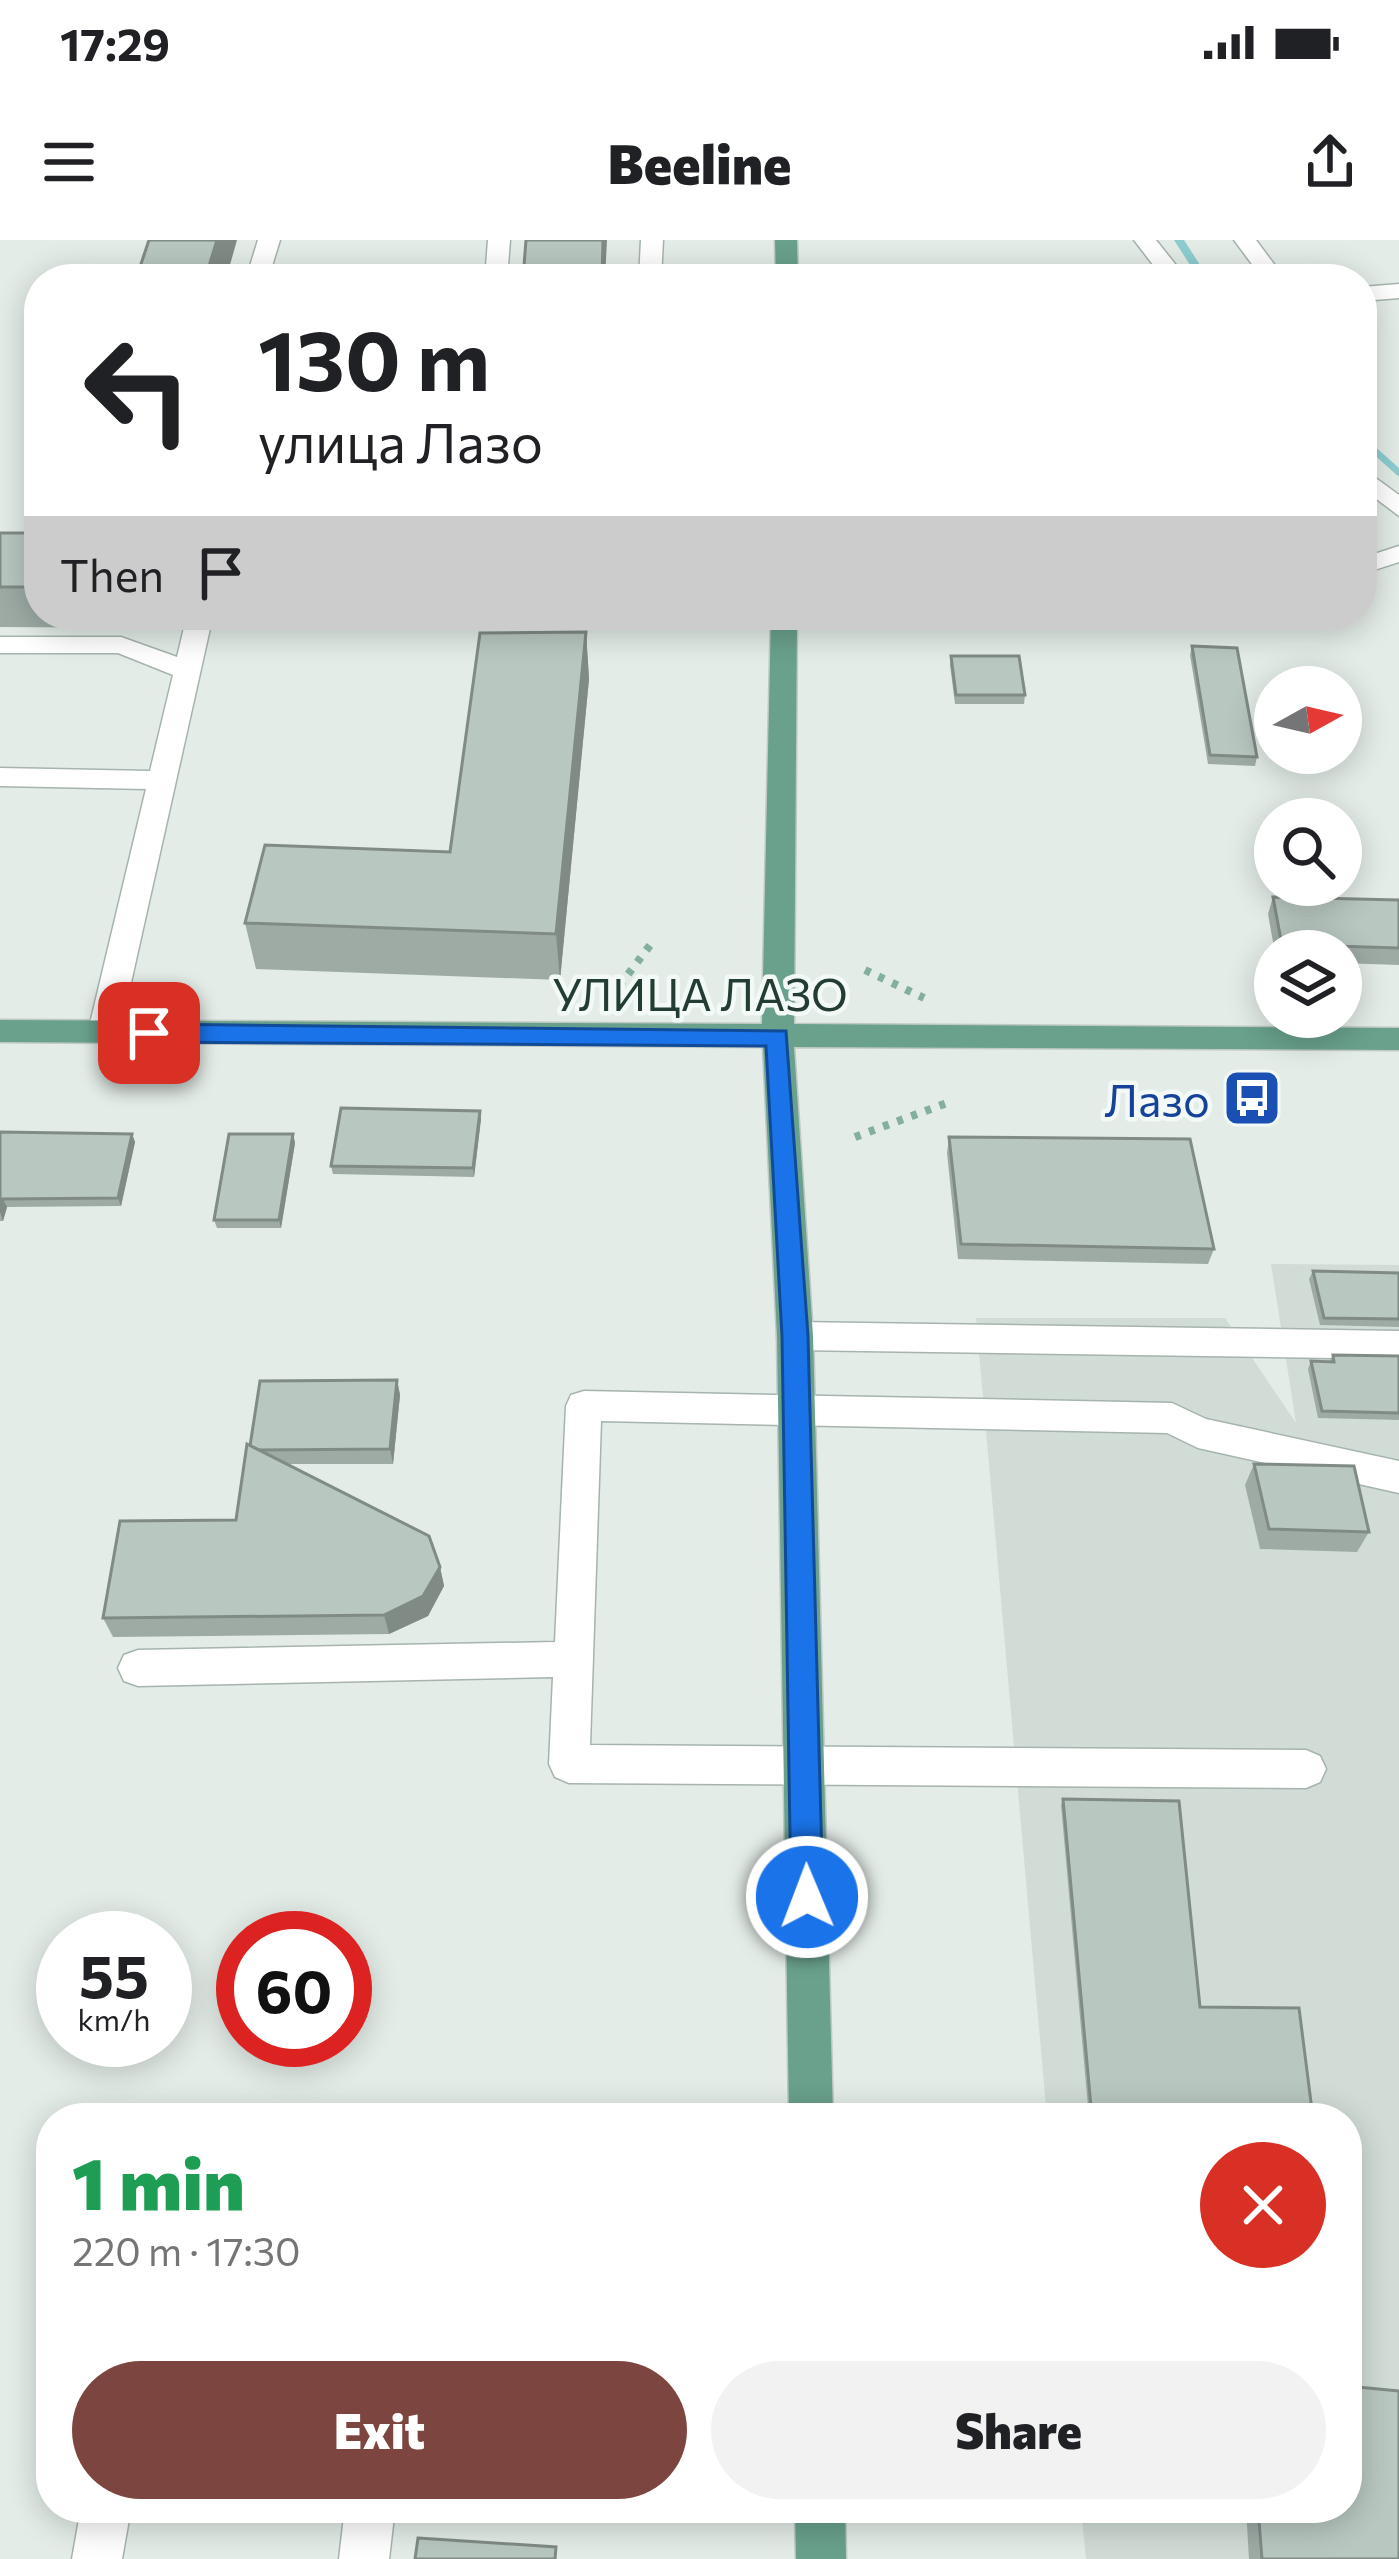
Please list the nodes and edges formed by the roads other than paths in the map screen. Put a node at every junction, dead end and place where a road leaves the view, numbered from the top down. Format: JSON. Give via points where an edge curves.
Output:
{"nodes":[{"id":1,"x":1145,"y":240,"type":"edge"},
{"id":2,"x":1164,"y":264,"type":"edge"},
{"id":3,"x":197,"y":630,"type":"edge"},
{"id":4,"x":784,"y":630,"type":"edge"},
{"id":5,"x":0,"y":645,"type":"edge"},
{"id":6,"x":187,"y":671,"type":"junction"},
{"id":7,"x":0,"y":777,"type":"edge"},
{"id":8,"x":160,"y":780,"type":"junction"},
{"id":9,"x":0,"y":1031,"type":"edge"},
{"id":10,"x":104,"y":1033,"type":"junction"},
{"id":11,"x":778,"y":1037,"type":"junction"},
{"id":12,"x":1399,"y":1039,"type":"edge"},
{"id":13,"x":795,"y":1336,"type":"junction"},
{"id":14,"x":1399,"y":1345,"type":"edge"},
{"id":15,"x":796,"y":1410,"type":"junction"},
{"id":16,"x":1399,"y":1477,"type":"edge"},
{"id":17,"x":574,"y":1659,"type":"junction"},
{"id":18,"x":137,"y":1668,"type":"dead end"},
{"id":19,"x":806,"y":1764,"type":"junction"},
{"id":20,"x":1306,"y":1769,"type":"dead end"},
{"id":21,"x":811,"y":2103,"type":"edge"},
{"id":22,"x":103,"y":2523,"type":"edge"},
{"id":23,"x":368,"y":2523,"type":"edge"},
{"id":24,"x":820,"y":2523,"type":"edge"},
{"id":25,"x":97,"y":2559,"type":"edge"},
{"id":26,"x":364,"y":2559,"type":"edge"},
{"id":27,"x":821,"y":2559,"type":"edge"}],
"edges":[{"from":1,"to":2,"type":"street"},
{"from":3,"to":6,"type":"street"},
{"from":4,"to":11,"type":"main road"},
{"from":5,"to":6,"type":"street","via":[[121,645]]},
{"from":6,"to":8,"type":"street"},
{"from":7,"to":8,"type":"street"},
{"from":8,"to":10,"type":"street"},
{"from":9,"to":10,"type":"main road","name":"УЛИЦА ЛАЗО"},
{"from":10,"to":11,"type":"main road","name":"УЛИЦА ЛАЗО"},
{"from":11,"to":12,"type":"main road","name":"УЛИЦА ЛАЗО"},
{"from":11,"to":13,"type":"main road"},
{"from":13,"to":14,"type":"street"},
{"from":13,"to":15,"type":"main road"},
{"from":15,"to":16,"type":"street","via":[[1172,1418],[1198,1433]]},
{"from":15,"to":17,"type":"street","via":[[584,1406]]},
{"from":15,"to":19,"type":"main road"},
{"from":17,"to":18,"type":"street"},
{"from":17,"to":19,"type":"street","via":[[569,1764]]},
{"from":19,"to":20,"type":"street"},
{"from":19,"to":21,"type":"main road"},
{"from":22,"to":25,"type":"street"},
{"from":23,"to":26,"type":"street"},
{"from":24,"to":27,"type":"main road"}]}
